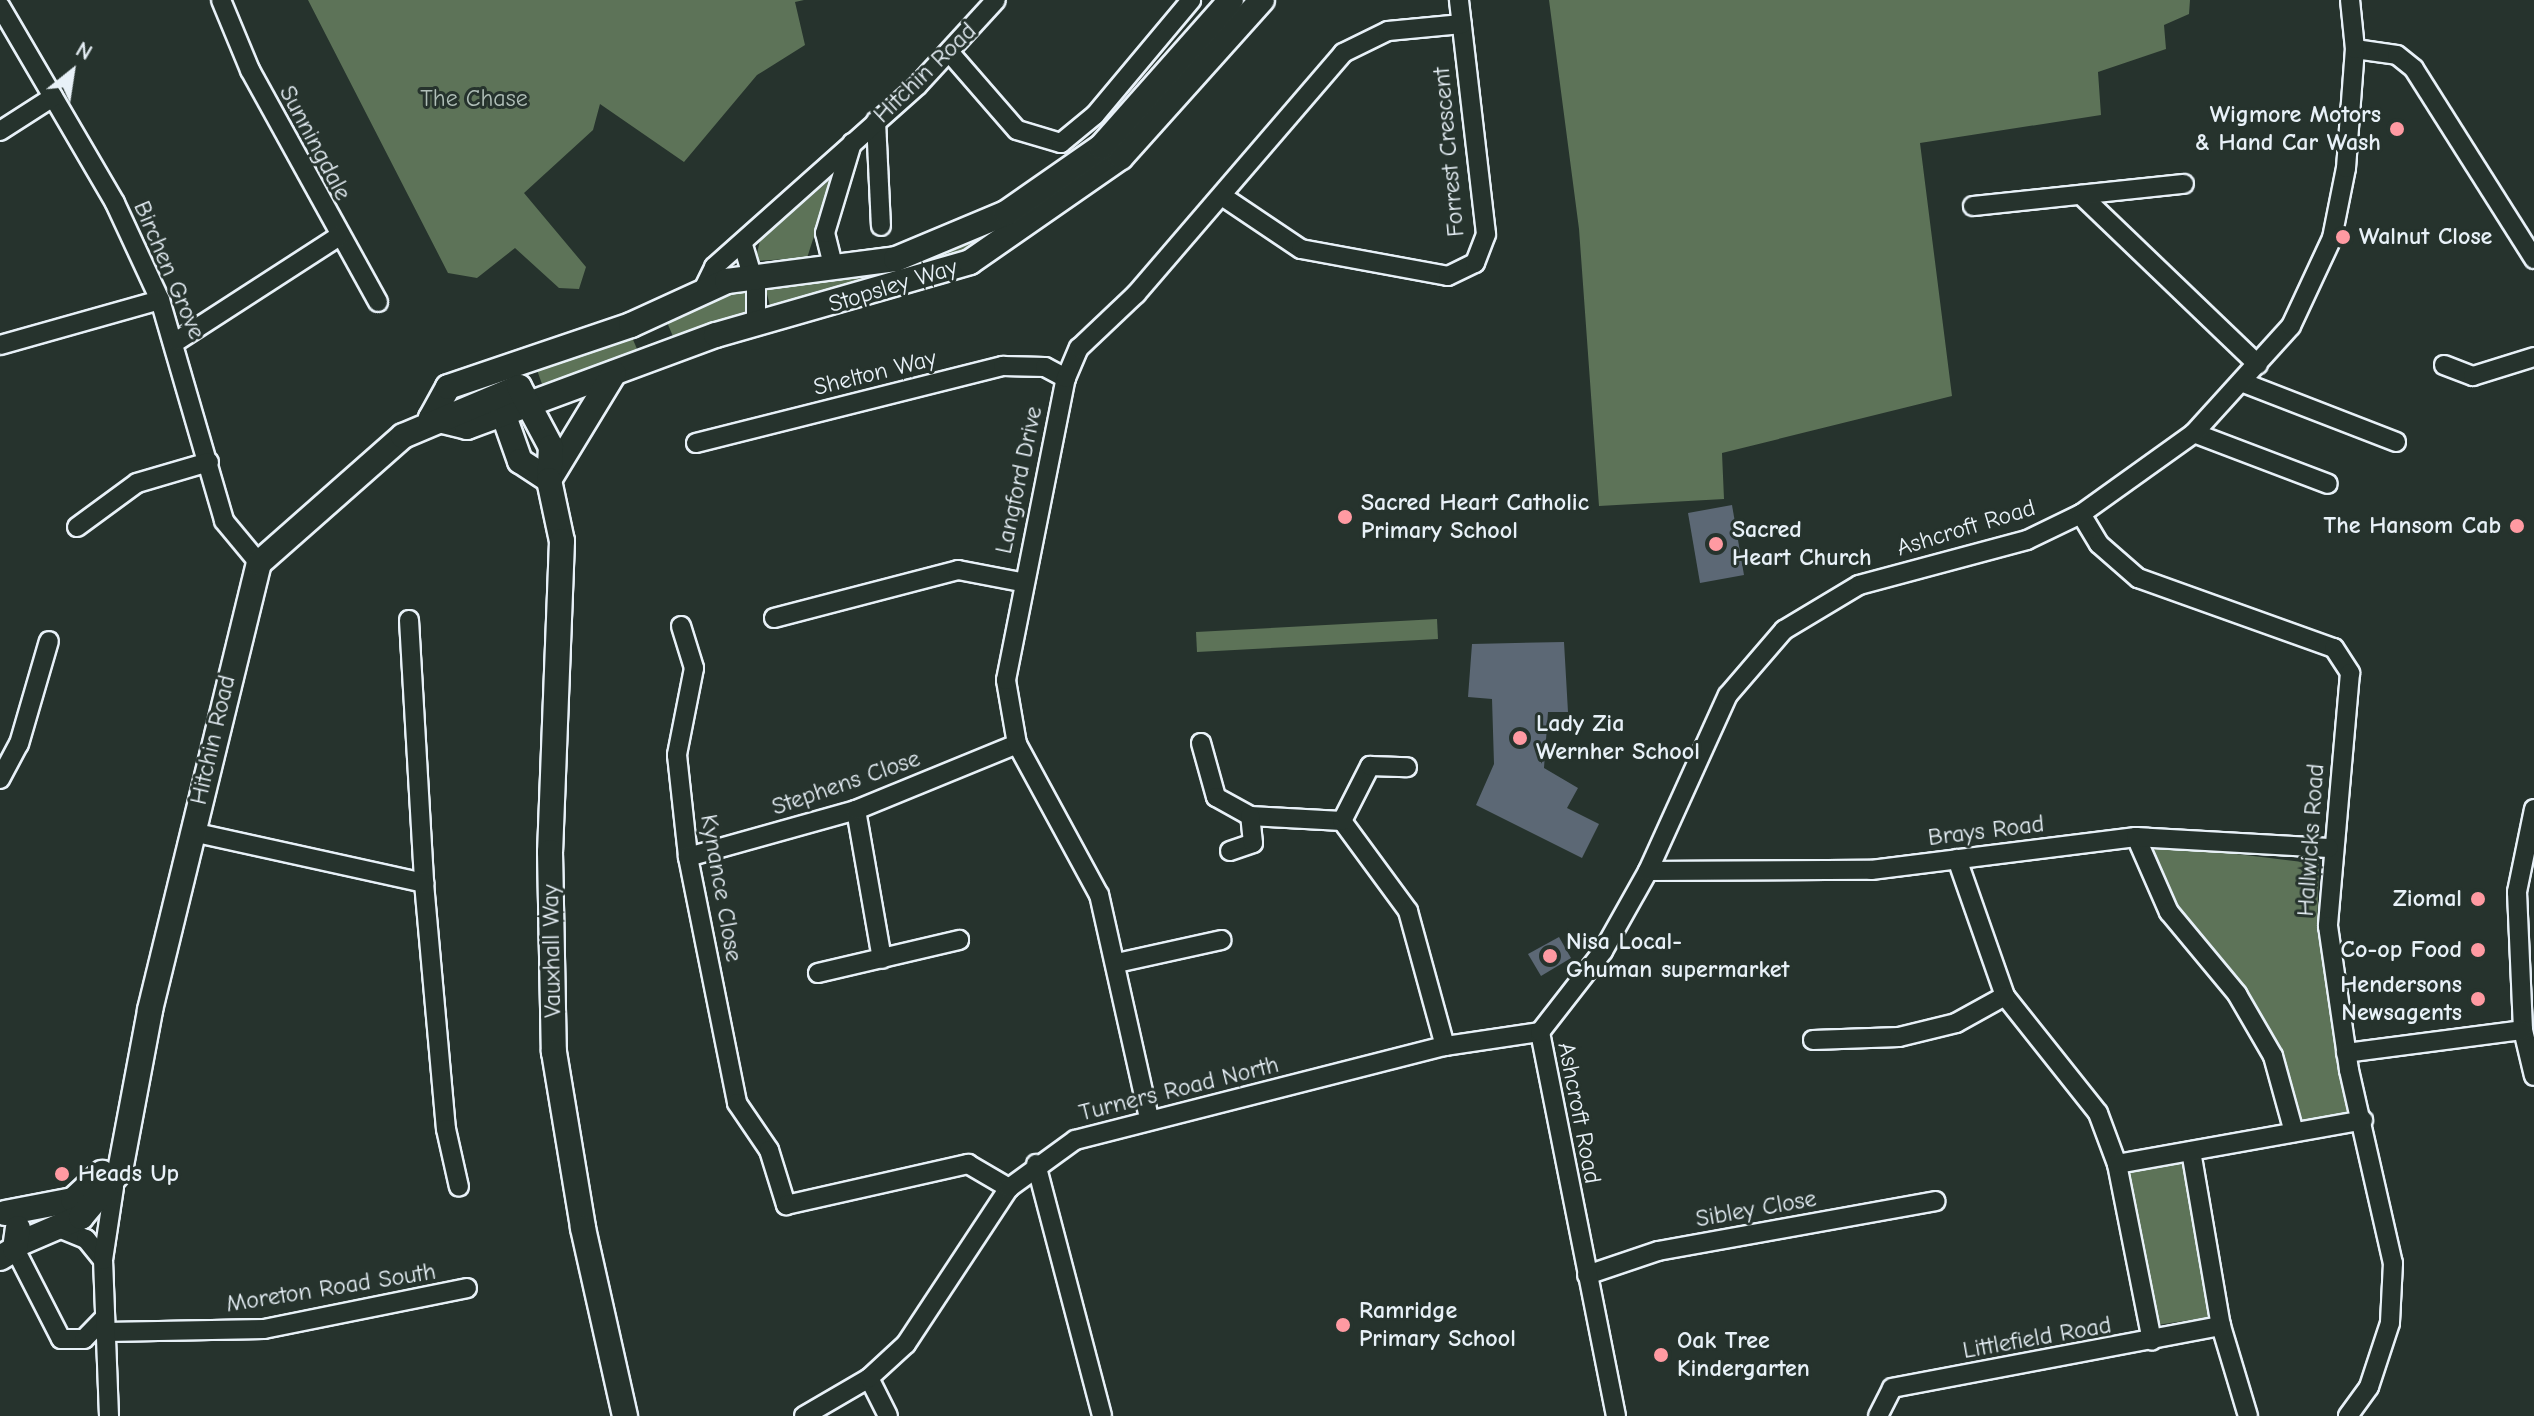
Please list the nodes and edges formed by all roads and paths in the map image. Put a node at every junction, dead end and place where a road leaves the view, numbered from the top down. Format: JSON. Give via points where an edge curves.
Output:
{"nodes":[{"id":1,"x":221,"y":0,"type":"edge"},
{"id":2,"x":996,"y":0,"type":"edge"},
{"id":3,"x":1191,"y":0,"type":"edge"},
{"id":4,"x":1231,"y":0,"type":"edge"},
{"id":5,"x":1262,"y":0,"type":"edge"},
{"id":6,"x":1459,"y":0,"type":"edge"},
{"id":7,"x":2350,"y":0,"type":"edge"},
{"id":8,"x":0,"y":6,"type":"edge"},
{"id":9,"x":1462,"y":24,"type":"junction"},
{"id":10,"x":2355,"y":49,"type":"junction"},
{"id":11,"x":950,"y":53,"type":"junction"},
{"id":12,"x":53,"y":97,"type":"junction"},
{"id":13,"x":876,"y":121,"type":"junction"},
{"id":14,"x":0,"y":131,"type":"edge"},
{"id":15,"x":852,"y":143,"type":"junction"},
{"id":16,"x":2184,"y":184,"type":"dead end"},
{"id":17,"x":2081,"y":195,"type":"junction"},
{"id":18,"x":1222,"y":196,"type":"junction"},
{"id":19,"x":1973,"y":206,"type":"dead end"},
{"id":20,"x":881,"y":226,"type":"dead end"},
{"id":21,"x":338,"y":237,"type":"junction"},
{"id":22,"x":743,"y":245,"type":"junction"},
{"id":23,"x":2534,"y":259,"type":"edge"},
{"id":24,"x":833,"y":265,"type":"junction"},
{"id":25,"x":751,"y":274,"type":"junction"},
{"id":26,"x":702,"y":292,"type":"junction"},
{"id":27,"x":160,"y":300,"type":"junction"},
{"id":28,"x":378,"y":302,"type":"dead end"},
{"id":29,"x":756,"y":325,"type":"junction"},
{"id":30,"x":177,"y":341,"type":"junction"},
{"id":31,"x":0,"y":345,"type":"edge"},
{"id":32,"x":2534,"y":357,"type":"edge"},
{"id":33,"x":516,"y":360,"type":"junction"},
{"id":34,"x":2258,"y":365,"type":"junction"},
{"id":35,"x":2444,"y":365,"type":"dead end"},
{"id":36,"x":614,"y":373,"type":"junction"},
{"id":37,"x":1066,"y":378,"type":"junction"},
{"id":38,"x":2244,"y":383,"type":"junction"},
{"id":39,"x":531,"y":401,"type":"junction"},
{"id":40,"x":498,"y":402,"type":"junction"},
{"id":41,"x":431,"y":418,"type":"junction"},
{"id":42,"x":2194,"y":433,"type":"junction"},
{"id":43,"x":2396,"y":442,"type":"dead end"},
{"id":44,"x":696,"y":443,"type":"dead end"},
{"id":45,"x":209,"y":462,"type":"junction"},
{"id":46,"x":549,"y":480,"type":"junction"},
{"id":47,"x":2328,"y":484,"type":"dead end"},
{"id":48,"x":2081,"y":514,"type":"junction"},
{"id":49,"x":77,"y":527,"type":"dead end"},
{"id":50,"x":259,"y":563,"type":"junction"},
{"id":51,"x":1021,"y":582,"type":"junction"},
{"id":52,"x":774,"y":618,"type":"dead end"},
{"id":53,"x":409,"y":620,"type":"dead end"},
{"id":54,"x":681,"y":626,"type":"dead end"},
{"id":55,"x":49,"y":641,"type":"dead end"},
{"id":56,"x":1201,"y":743,"type":"dead end"},
{"id":57,"x":1017,"y":744,"type":"junction"},
{"id":58,"x":1407,"y":767,"type":"dead end"},
{"id":59,"x":0,"y":779,"type":"edge"},
{"id":60,"x":856,"y":810,"type":"junction"},
{"id":61,"x":2533,"y":815,"type":"edge"},
{"id":62,"x":1250,"y":816,"type":"junction"},
{"id":63,"x":1342,"y":821,"type":"junction"},
{"id":64,"x":192,"y":832,"type":"junction"},
{"id":65,"x":2136,"y":837,"type":"junction"},
{"id":66,"x":2329,"y":848,"type":"junction"},
{"id":67,"x":1230,"y":851,"type":"dead end"},
{"id":68,"x":688,"y":857,"type":"junction"},
{"id":69,"x":1957,"y":859,"type":"junction"},
{"id":70,"x":1648,"y":871,"type":"junction"},
{"id":71,"x":424,"y":883,"type":"junction"},
{"id":72,"x":959,"y":940,"type":"dead end"},
{"id":73,"x":1222,"y":940,"type":"dead end"},
{"id":74,"x":882,"y":959,"type":"junction"},
{"id":75,"x":1117,"y":963,"type":"junction"},
{"id":76,"x":818,"y":973,"type":"dead end"},
{"id":77,"x":2005,"y":996,"type":"junction"},
{"id":78,"x":2523,"y":1030,"type":"junction"},
{"id":79,"x":1540,"y":1032,"type":"junction"},
{"id":80,"x":1813,"y":1040,"type":"dead end"},
{"id":81,"x":1445,"y":1046,"type":"junction"},
{"id":82,"x":2346,"y":1053,"type":"junction"},
{"id":83,"x":2534,"y":1076,"type":"edge"},
{"id":84,"x":1149,"y":1118,"type":"junction"},
{"id":85,"x":2363,"y":1120,"type":"junction"},
{"id":86,"x":2294,"y":1132,"type":"junction"},
{"id":87,"x":124,"y":1138,"type":"junction"},
{"id":88,"x":2191,"y":1151,"type":"junction"},
{"id":89,"x":1036,"y":1164,"type":"junction"},
{"id":90,"x":2117,"y":1164,"type":"junction"},
{"id":91,"x":114,"y":1187,"type":"junction"},
{"id":92,"x":459,"y":1187,"type":"dead end"},
{"id":93,"x":1009,"y":1188,"type":"junction"},
{"id":94,"x":1936,"y":1201,"type":"dead end"},
{"id":95,"x":2,"y":1212,"type":"edge"},
{"id":96,"x":61,"y":1229,"type":"junction"},
{"id":97,"x":11,"y":1250,"type":"edge"},
{"id":98,"x":103,"y":1260,"type":"junction"},
{"id":99,"x":1587,"y":1275,"type":"junction"},
{"id":100,"x":467,"y":1288,"type":"dead end"},
{"id":101,"x":105,"y":1324,"type":"junction"},
{"id":102,"x":2221,"y":1326,"type":"junction"},
{"id":103,"x":2152,"y":1341,"type":"junction"},
{"id":104,"x":869,"y":1378,"type":"junction"},
{"id":105,"x":109,"y":1416,"type":"edge"},
{"id":106,"x":625,"y":1416,"type":"edge"},
{"id":107,"x":804,"y":1416,"type":"edge"},
{"id":108,"x":888,"y":1416,"type":"edge"},
{"id":109,"x":1102,"y":1416,"type":"edge"},
{"id":110,"x":1616,"y":1416,"type":"edge"},
{"id":111,"x":1878,"y":1416,"type":"edge"},
{"id":112,"x":2248,"y":1416,"type":"edge"},
{"id":113,"x":2348,"y":1416,"type":"edge"}],
"edges":[{"from":1,"to":21,"type":"street","name":"Sunningdale"},
{"from":2,"to":11,"type":"street","name":"Hitchin Road"},
{"from":3,"to":11,"type":"street","via":[[1095,115],[1061,143],[1017,130]]},
{"from":4,"to":24,"type":"main road","name":"Stopsley Way","via":[[1136,112],[1029,200],[925,250]]},
{"from":5,"to":29,"type":"main road","name":"Stopsley Way","via":[[1121,157],[1036,221],[970,262]]},
{"from":6,"to":9,"type":"street","name":"Forrest Crescent"},
{"from":7,"to":10,"type":"street","name":"Ashcroft Road"},
{"from":8,"to":12,"type":"street","name":"Birchen Grove"},
{"from":9,"to":18,"type":"street","name":"Langford Drive","via":[[1361,39]]},
{"from":9,"to":18,"type":"street","name":"Forrest Crescent","via":[[1486,234],[1475,263],[1448,276],[1301,249]]},
{"from":10,"to":23,"type":"street","via":[[2397,55],[2414,69]]},
{"from":10,"to":34,"type":"street","name":"Ashcroft Road","via":[[2346,168],[2332,238],[2291,326]]},
{"from":11,"to":13,"type":"street","name":"Hitchin Road"},
{"from":12,"to":14,"type":"street"},
{"from":12,"to":27,"type":"street","name":"Birchen Grove"},
{"from":13,"to":15,"type":"street","name":"Hitchin Road"},
{"from":13,"to":20,"type":"street"},
{"from":15,"to":22,"type":"street","name":"Hitchin Road"},
{"from":15,"to":24,"type":"street","name":"Hitchin Road","via":[[825,233]]},
{"from":16,"to":17,"type":"street"},
{"from":17,"to":19,"type":"street"},
{"from":17,"to":34,"type":"street"},
{"from":18,"to":37,"type":"street","name":"Langford Drive","via":[[1079,348]]},
{"from":21,"to":28,"type":"street","name":"Sunningdale"},
{"from":21,"to":30,"type":"street"},
{"from":22,"to":25,"type":"street"},
{"from":22,"to":26,"type":"street","name":"Hitchin Road","via":[[714,267]]},
{"from":24,"to":25,"type":"main road","name":"Stopsley Way"},
{"from":25,"to":26,"type":"main road","name":"Stopsley Way"},
{"from":25,"to":29,"type":"street"},
{"from":26,"to":33,"type":"main road","name":"Stopsley Way","via":[[631,325]]},
{"from":27,"to":30,"type":"street","name":"Birchen Grove"},
{"from":27,"to":31,"type":"street"},
{"from":29,"to":36,"type":"main road","name":"Stopsley Way"},
{"from":30,"to":45,"type":"street","name":"Birchen Grove"},
{"from":32,"to":35,"type":"street","via":[[2473,376]]},
{"from":33,"to":40,"type":"main road"},
{"from":33,"to":41,"type":"main road","via":[[448,387]]},
{"from":34,"to":38,"type":"street","name":"Ashcroft Road"},
{"from":36,"to":39,"type":"main road","name":"Stopsley Way"},
{"from":36,"to":46,"type":"main road"},
{"from":37,"to":44,"type":"street","name":"Shelton Way","via":[[1045,367],[1003,366]]},
{"from":37,"to":51,"type":"street","name":"Langford Drive"},
{"from":38,"to":42,"type":"street","name":"Ashcroft Road"},
{"from":38,"to":43,"type":"street"},
{"from":39,"to":40,"type":"main road"},
{"from":39,"to":46,"type":"main road","name":"Vauxhall Way","via":[[551,447]]},
{"from":40,"to":41,"type":"main road","via":[[467,427]]},
{"from":40,"to":46,"type":"main road","via":[[520,461]]},
{"from":41,"to":50,"type":"main road"},
{"from":42,"to":47,"type":"street"},
{"from":42,"to":48,"type":"street","name":"Ashcroft Road"},
{"from":45,"to":49,"type":"street","via":[[137,483]]},
{"from":45,"to":50,"type":"street","name":"Birchen Grove","via":[[230,536]]},
{"from":46,"to":106,"type":"main road","name":"Vauxhall Way","via":[[563,580],[550,852],[554,1052],[583,1228]]},
{"from":48,"to":66,"type":"street","name":"Hallwicks Road","via":[[2099,544],[2138,578],[2334,648],[2345,659],[2350,673]]},
{"from":48,"to":70,"type":"street","name":"Ashcroft Road","via":[[2027,540],[1859,585],[1784,630],[1728,695]]},
{"from":50,"to":64,"type":"main road","name":"Hitchin Road"},
{"from":51,"to":52,"type":"street","via":[[958,570]]},
{"from":51,"to":57,"type":"street","name":"Langford Drive","via":[[1006,680]]},
{"from":53,"to":71,"type":"street"},
{"from":54,"to":68,"type":"street","name":"Kynance Close","via":[[694,668],[677,755]]},
{"from":55,"to":59,"type":"street","via":[[19,744]]},
{"from":56,"to":62,"type":"street","via":[[1216,797]]},
{"from":57,"to":60,"type":"street","name":"Stephens Close"},
{"from":57,"to":75,"type":"street","name":"Langford Drive","via":[[1099,895]]},
{"from":58,"to":63,"type":"street","via":[[1370,766]]},
{"from":60,"to":68,"type":"street","name":"Stephens Close"},
{"from":60,"to":74,"type":"street"},
{"from":61,"to":78,"type":"street","via":[[2517,892]]},
{"from":62,"to":63,"type":"street"},
{"from":62,"to":67,"type":"street","via":[[1253,843]]},
{"from":63,"to":81,"type":"street","via":[[1408,911]]},
{"from":64,"to":71,"type":"street"},
{"from":64,"to":87,"type":"main road","name":"Hitchin Road"},
{"from":65,"to":66,"type":"street","name":"Brays Road"},
{"from":65,"to":69,"type":"street","name":"Brays Road"},
{"from":65,"to":86,"type":"street","via":[[2169,912],[2237,994],[2273,1056]]},
{"from":66,"to":82,"type":"street","name":"Hallwicks Road","via":[[2328,926]]},
{"from":68,"to":93,"type":"street","name":"Kynance Close","via":[[737,1103],[769,1150],[786,1205],[968,1164]]},
{"from":69,"to":70,"type":"street","name":"Brays Road","via":[[1871,870]]},
{"from":69,"to":77,"type":"street"},
{"from":70,"to":79,"type":"street","name":"Ashcroft Road","via":[[1603,951]]},
{"from":71,"to":92,"type":"street","via":[[446,1129]]},
{"from":72,"to":74,"type":"street"},
{"from":73,"to":75,"type":"street"},
{"from":74,"to":76,"type":"street"},
{"from":75,"to":84,"type":"street","name":"Langford Drive"},
{"from":77,"to":80,"type":"street","via":[[1956,1023],[1899,1037]]},
{"from":77,"to":90,"type":"street","via":[[2098,1113]]},
{"from":78,"to":82,"type":"street"},
{"from":78,"to":83,"type":"street"},
{"from":79,"to":81,"type":"street","name":"Turners Road North"},
{"from":79,"to":99,"type":"street","name":"Ashcroft Road"},
{"from":81,"to":84,"type":"street","name":"Turners Road North"},
{"from":82,"to":85,"type":"street","name":"Hallwicks Road"},
{"from":84,"to":89,"type":"street","name":"Turners Road North","via":[[1075,1140]]},
{"from":85,"to":86,"type":"street"},
{"from":85,"to":113,"type":"street","name":"Hallwicks Road","via":[[2393,1263],[2390,1323],[2369,1387]]},
{"from":86,"to":88,"type":"street"},
{"from":87,"to":91,"type":"main road","name":"Hitchin Road"},
{"from":87,"to":95,"type":"main road","name":"Hitchin Road","via":[[73,1200]]},
{"from":88,"to":90,"type":"street"},
{"from":88,"to":102,"type":"street"},
{"from":89,"to":93,"type":"street","name":"Turners Road North"},
{"from":89,"to":109,"type":"street"},
{"from":90,"to":103,"type":"street"},
{"from":91,"to":96,"type":"main road"},
{"from":91,"to":98,"type":"street"},
{"from":93,"to":104,"type":"street","name":"Turners Road North","via":[[928,1319]]},
{"from":94,"to":99,"type":"street","name":"Sibley Close","via":[[1658,1251]]},
{"from":95,"to":97,"type":"main road","via":[[18,1226]]},
{"from":96,"to":97,"type":"main road"},
{"from":96,"to":98,"type":"street","via":[[86,1239]]},
{"from":97,"to":101,"type":"street","via":[[61,1339],[84,1339]]},
{"from":98,"to":101,"type":"street"},
{"from":99,"to":110,"type":"street","name":"Ashcroft Road"},
{"from":100,"to":101,"type":"street","name":"Moreton Road South","via":[[264,1329]]},
{"from":101,"to":105,"type":"street"},
{"from":102,"to":103,"type":"street","name":"Littlefield Road"},
{"from":102,"to":112,"type":"street"},
{"from":103,"to":111,"type":"street","name":"Littlefield Road","via":[[1892,1388]]},
{"from":104,"to":107,"type":"street","name":"Turners Road North"},
{"from":104,"to":108,"type":"street"}]}
